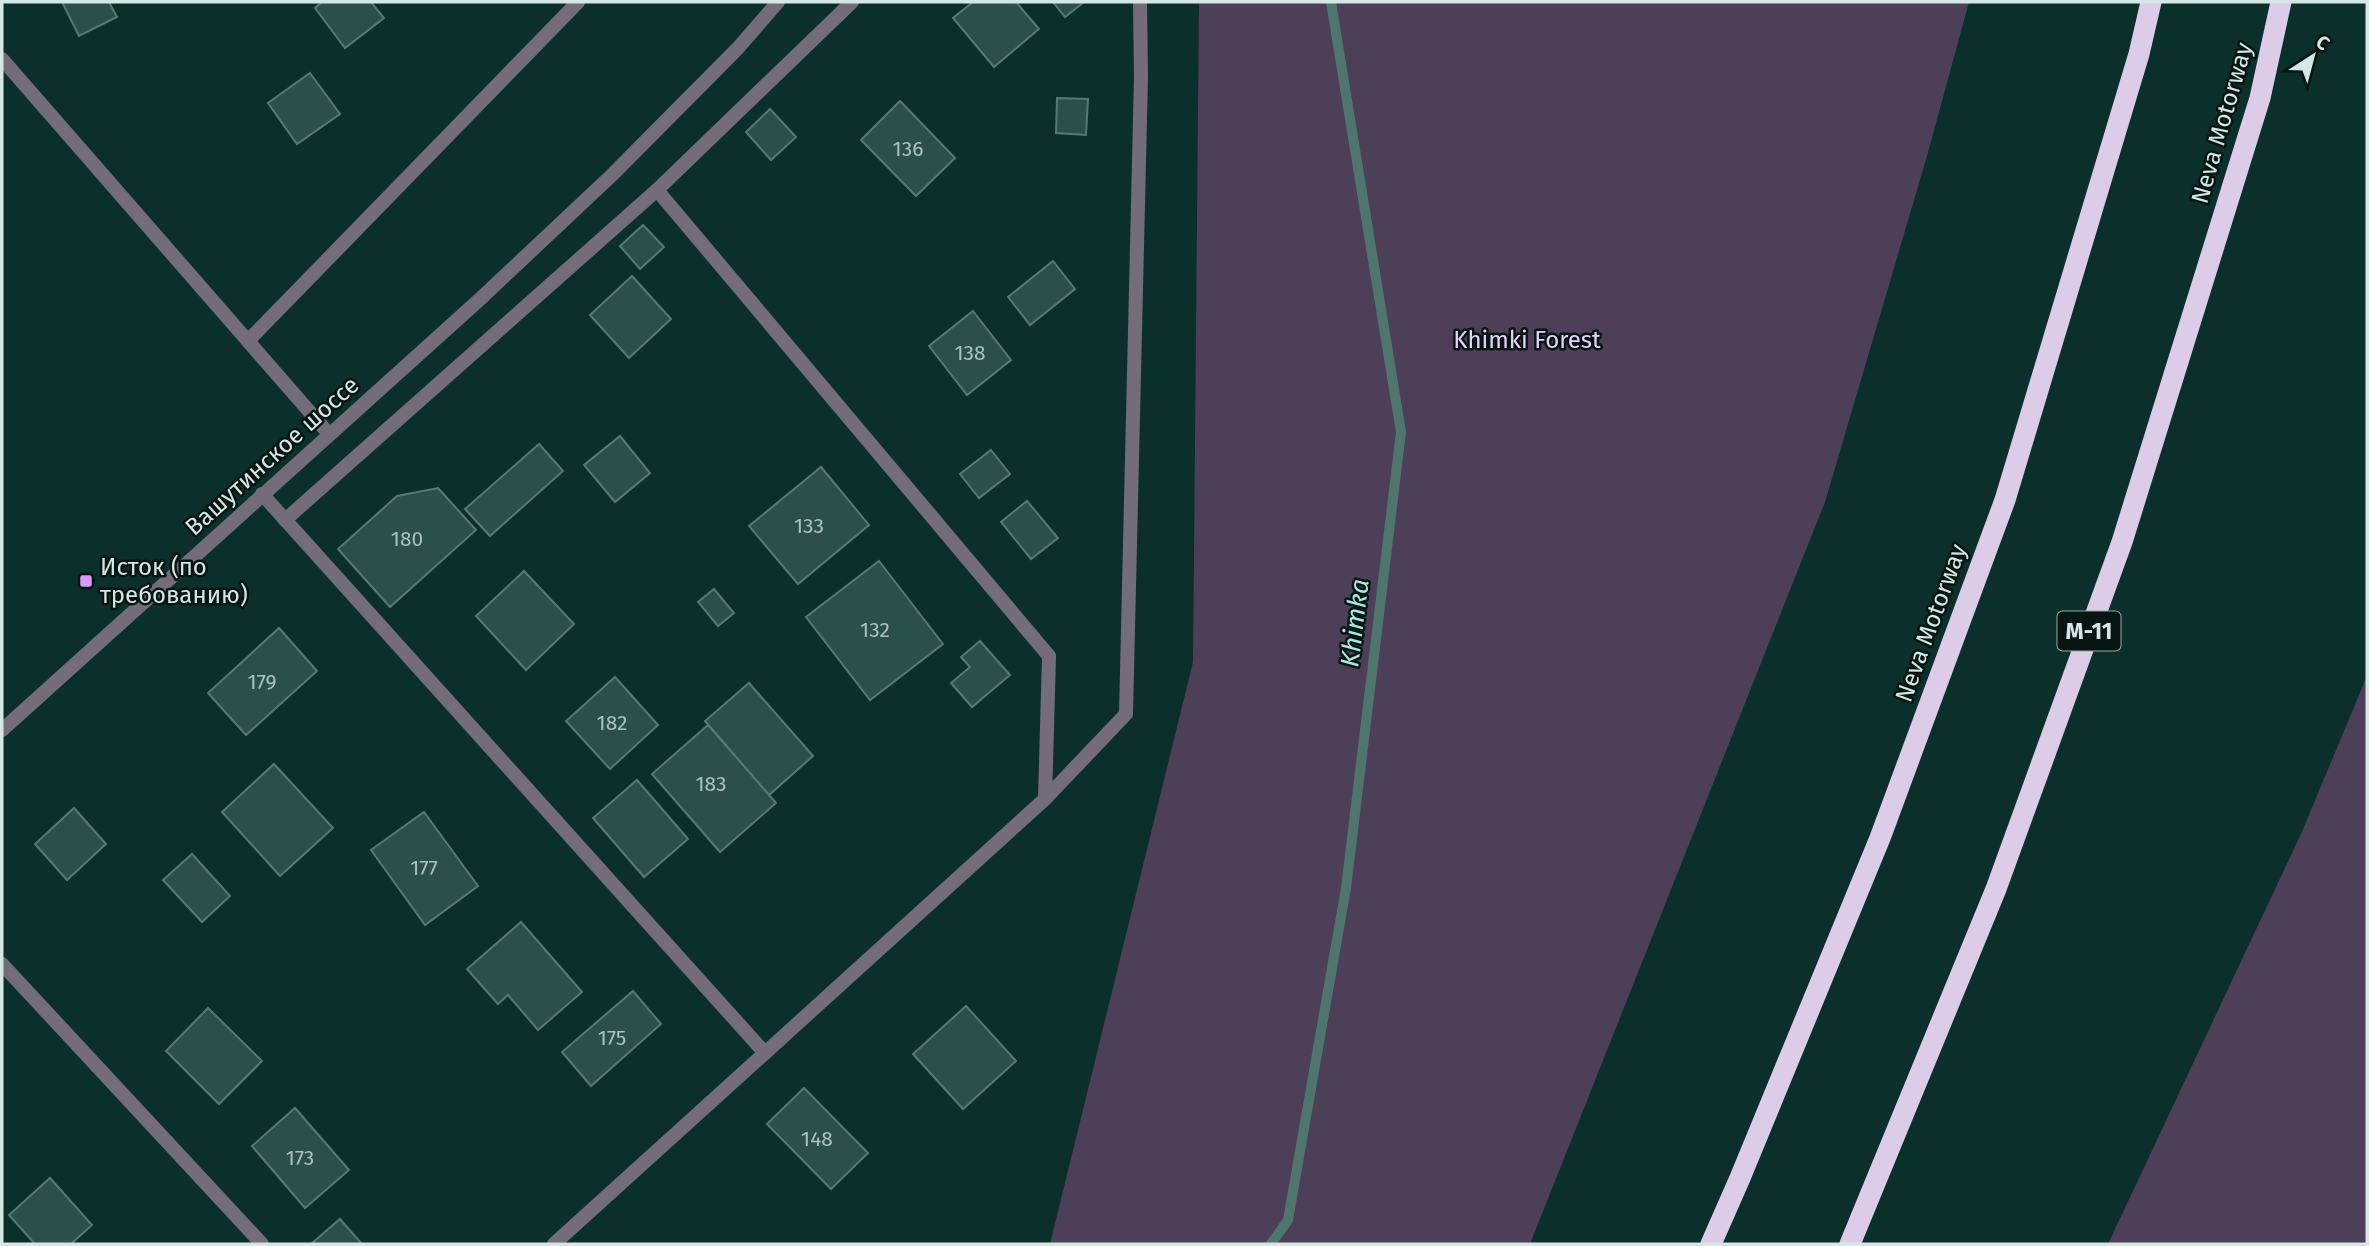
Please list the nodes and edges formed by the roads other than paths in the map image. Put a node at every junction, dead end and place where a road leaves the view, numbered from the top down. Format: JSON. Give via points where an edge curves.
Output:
{"nodes":[{"id":1,"x":578,"y":2,"type":"edge"},
{"id":2,"x":778,"y":2,"type":"edge"},
{"id":3,"x":852,"y":2,"type":"edge"},
{"id":4,"x":1140,"y":2,"type":"edge"},
{"id":5,"x":2151,"y":2,"type":"edge"},
{"id":6,"x":2281,"y":2,"type":"edge"},
{"id":7,"x":2,"y":59,"type":"edge"},
{"id":8,"x":657,"y":190,"type":"junction"},
{"id":9,"x":248,"y":341,"type":"junction"},
{"id":10,"x":329,"y":434,"type":"junction"},
{"id":11,"x":262,"y":494,"type":"junction"},
{"id":12,"x":285,"y":520,"type":"junction"},
{"id":13,"x":2,"y":730,"type":"edge"},
{"id":14,"x":1045,"y":799,"type":"junction"},
{"id":15,"x":2,"y":964,"type":"edge"},
{"id":16,"x":765,"y":1053,"type":"junction"},
{"id":17,"x":262,"y":1244,"type":"edge"},
{"id":18,"x":554,"y":1244,"type":"edge"},
{"id":19,"x":1711,"y":1244,"type":"edge"},
{"id":20,"x":1850,"y":1244,"type":"edge"}],
"edges":[{"from":1,"to":9,"type":"street"},
{"from":2,"to":10,"type":"street","name":"Вашутинское шоссе","via":[[622,165]]},
{"from":3,"to":8,"type":"street"},
{"from":4,"to":14,"type":"street","via":[[1126,714]]},
{"from":5,"to":19,"type":"highway","name":"Neva Motorway","via":[[2005,499],[1880,838]]},
{"from":6,"to":20,"type":"highway","name":"Neva Motorway","number":"М-11","via":[[2260,98],[2122,542],[1996,889]]},
{"from":7,"to":9,"type":"street"},
{"from":8,"to":12,"type":"street"},
{"from":8,"to":14,"type":"street","via":[[1049,656]]},
{"from":9,"to":10,"type":"street"},
{"from":10,"to":11,"type":"street","name":"Вашутинское шоссе"},
{"from":11,"to":12,"type":"street"},
{"from":11,"to":13,"type":"street","name":"Вашутинское шоссе"},
{"from":12,"to":16,"type":"street"},
{"from":14,"to":16,"type":"street"},
{"from":15,"to":17,"type":"street"},
{"from":16,"to":18,"type":"street"}]}
